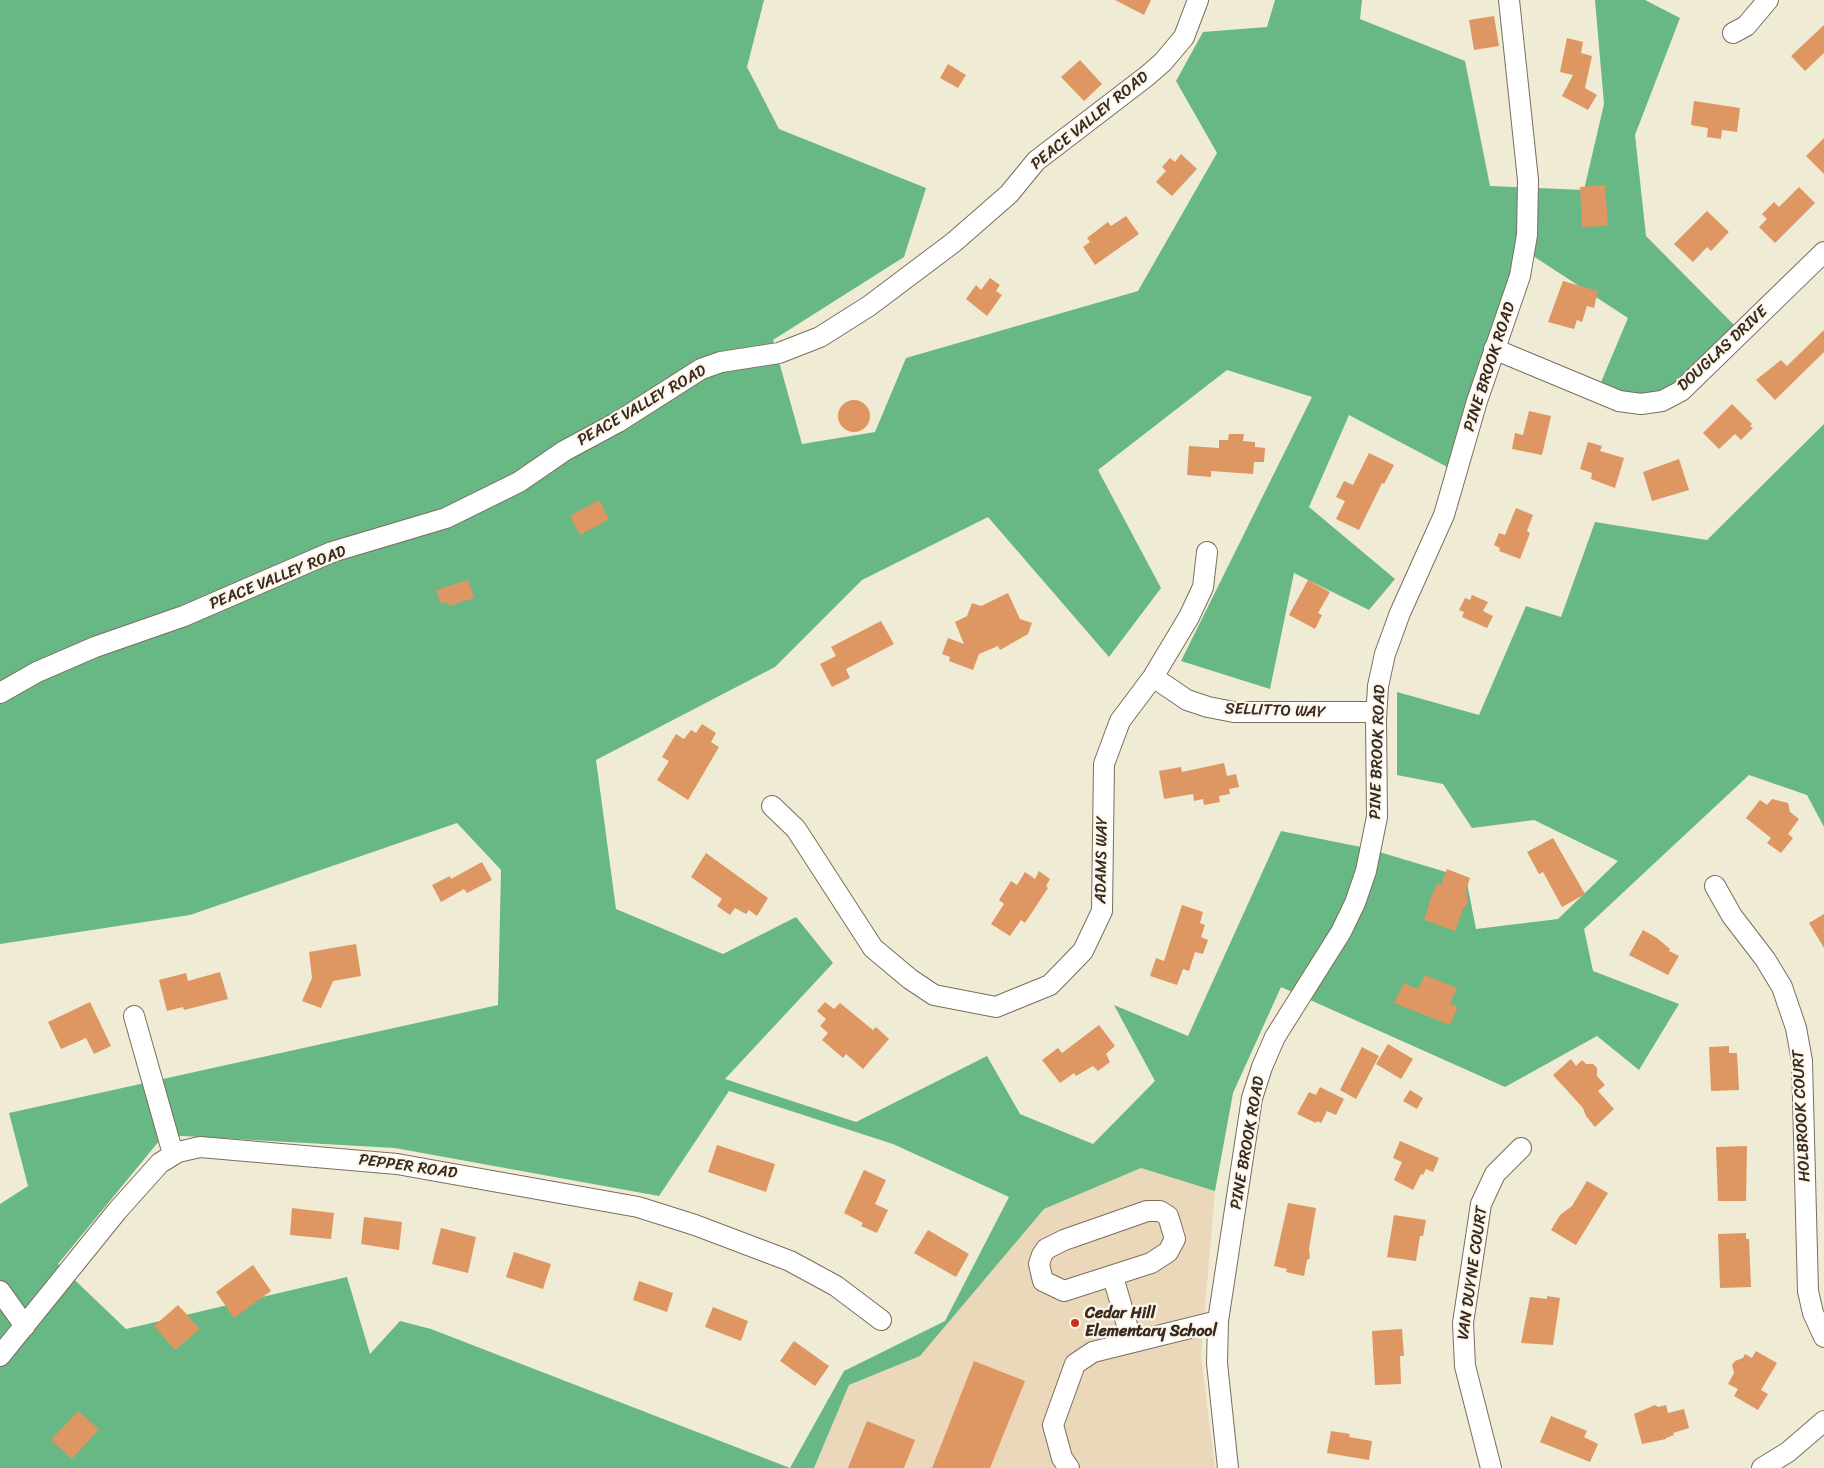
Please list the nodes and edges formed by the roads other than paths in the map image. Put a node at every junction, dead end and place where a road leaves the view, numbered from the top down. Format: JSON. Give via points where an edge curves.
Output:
{"nodes":[{"id":1,"x":1198,"y":0,"type":"edge"},
{"id":2,"x":1509,"y":0,"type":"edge"},
{"id":3,"x":1768,"y":0,"type":"edge"},
{"id":4,"x":1733,"y":33,"type":"dead end"},
{"id":5,"x":1824,"y":252,"type":"edge"},
{"id":6,"x":1494,"y":349,"type":"junction"},
{"id":7,"x":1207,"y":552,"type":"dead end"},
{"id":8,"x":1153,"y":676,"type":"junction"},
{"id":9,"x":0,"y":693,"type":"edge"},
{"id":10,"x":1376,"y":712,"type":"junction"},
{"id":11,"x":772,"y":806,"type":"dead end"},
{"id":12,"x":1715,"y":886,"type":"dead end"},
{"id":13,"x":134,"y":1016,"type":"dead end"},
{"id":14,"x":1521,"y":1148,"type":"dead end"},
{"id":15,"x":173,"y":1154,"type":"junction"},
{"id":16,"x":1113,"y":1277,"type":"junction"},
{"id":17,"x":0,"y":1291,"type":"edge"},
{"id":18,"x":881,"y":1320,"type":"dead end"},
{"id":19,"x":1218,"y":1321,"type":"junction"},
{"id":20,"x":25,"y":1326,"type":"junction"},
{"id":21,"x":1824,"y":1337,"type":"edge"},
{"id":22,"x":1132,"y":1342,"type":"junction"},
{"id":23,"x":0,"y":1356,"type":"edge"},
{"id":24,"x":1824,"y":1421,"type":"edge"},
{"id":25,"x":1070,"y":1468,"type":"edge"},
{"id":26,"x":1228,"y":1468,"type":"edge"},
{"id":27,"x":1491,"y":1468,"type":"edge"},
{"id":28,"x":1762,"y":1468,"type":"edge"}],
"edges":[{"from":1,"to":9,"type":"street","name":"PEACE VALLEY ROAD","via":[[1184,36],[1163,62],[1036,161],[1009,194],[954,242],[869,306],[820,337],[779,353],[722,362],[701,369],[618,422],[564,451],[519,482],[446,518],[332,552],[184,616],[95,647],[36,672]]},
{"from":2,"to":6,"type":"street","name":"PINE BROOK ROAD","via":[[1528,180],[1527,235],[1520,276]]},
{"from":3,"to":4,"type":"street","via":[[1746,26]]},
{"from":5,"to":6,"type":"street","name":"DOUGLAS DRIVE","via":[[1681,391],[1662,401],[1640,404],[1619,401]]},
{"from":6,"to":10,"type":"street","name":"PINE BROOK ROAD","via":[[1444,515],[1385,654]]},
{"from":7,"to":8,"type":"street","name":"ADAMS WAY","via":[[1203,587]]},
{"from":8,"to":10,"type":"street","name":"SELLITTO WAY","via":[[1187,700],[1234,712]]},
{"from":8,"to":11,"type":"street","name":"ADAMS WAY","via":[[1120,721],[1104,764],[1102,911],[1083,951],[1050,985],[996,1007],[934,995],[873,948],[796,830]]},
{"from":10,"to":19,"type":"street","name":"PINE BROOK ROAD","via":[[1377,817],[1366,871],[1341,932],[1275,1037],[1262,1067],[1252,1098]]},
{"from":12,"to":21,"type":"street","name":"HOLBROOK COURT","via":[[1782,987],[1796,1028],[1802,1061],[1808,1291],[1812,1313]]},
{"from":13,"to":15,"type":"street"},
{"from":14,"to":27,"type":"street","name":"VAN DUYNE COURT","via":[[1495,1174],[1481,1204],[1463,1323],[1465,1366]]},
{"from":15,"to":18,"type":"street","name":"PEPPER ROAD","via":[[200,1147],[397,1164],[638,1207],[790,1261],[836,1286]]},
{"from":15,"to":20,"type":"street","name":"PEPPER ROAD","via":[[160,1163],[117,1211]]},
{"from":16,"to":16,"type":"street","via":[[1151,1263],[1168,1252],[1175,1239],[1168,1216],[1160,1211],[1147,1211],[1064,1240],[1046,1249],[1042,1255],[1040,1274],[1043,1281],[1064,1292]]},
{"from":16,"to":22,"type":"street"},
{"from":17,"to":20,"type":"street"},
{"from":19,"to":22,"type":"street"},
{"from":19,"to":26,"type":"street","name":"PINE BROOK ROAD","via":[[1217,1363]]},
{"from":20,"to":23,"type":"street","name":"PEPPER ROAD"},
{"from":22,"to":25,"type":"street","via":[[1093,1352],[1075,1364],[1053,1425],[1062,1458]]},
{"from":24,"to":28,"type":"street","via":[[1788,1452]]}]}
